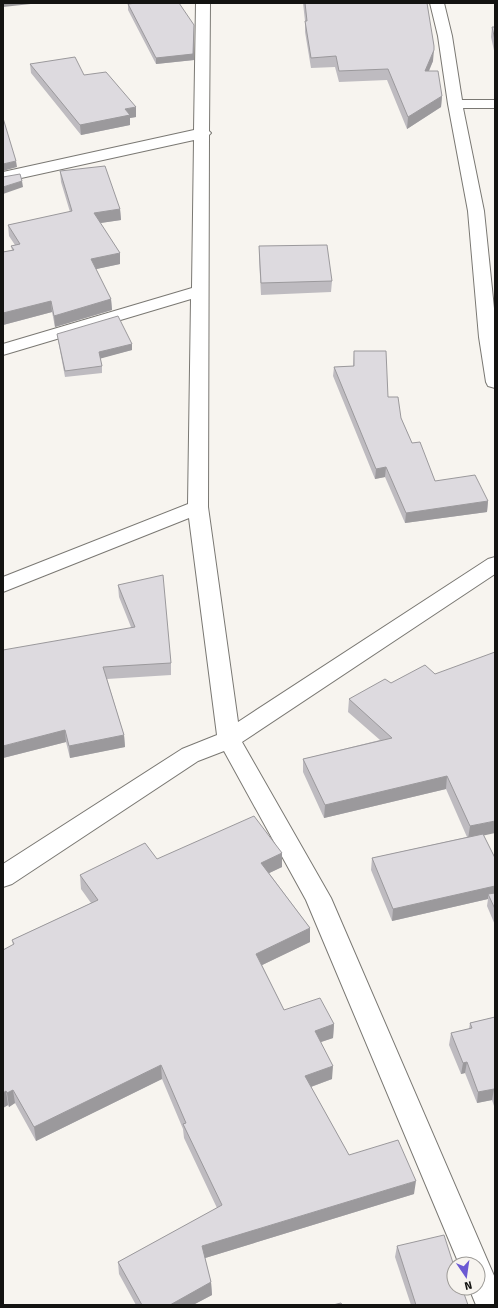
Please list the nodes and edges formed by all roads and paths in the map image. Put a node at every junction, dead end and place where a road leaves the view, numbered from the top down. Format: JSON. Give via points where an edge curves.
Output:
{"nodes":[{"id":1,"x":203,"y":3,"type":"edge"},
{"id":2,"x":437,"y":3,"type":"edge"},
{"id":3,"x":456,"y":104,"type":"junction"},
{"id":4,"x":495,"y":104,"type":"edge"},
{"id":5,"x":203,"y":133,"type":"junction"},
{"id":6,"x":3,"y":177,"type":"edge"},
{"id":7,"x":201,"y":291,"type":"junction"},
{"id":8,"x":3,"y":350,"type":"edge"},
{"id":9,"x":495,"y":382,"type":"edge"},
{"id":10,"x":198,"y":507,"type":"junction"},
{"id":11,"x":495,"y":564,"type":"edge"},
{"id":12,"x":3,"y":585,"type":"edge"},
{"id":13,"x":228,"y":739,"type":"junction"},
{"id":14,"x":3,"y":877,"type":"edge"},
{"id":15,"x":471,"y":1256,"type":"edge"},
{"id":16,"x":486,"y":1293,"type":"edge"},
{"id":17,"x":491,"y":1305,"type":"edge"}],
"edges":[{"from":1,"to":5,"type":"street"},
{"from":2,"to":3,"type":"street"},
{"from":3,"to":4,"type":"street"},
{"from":3,"to":9,"type":"street","via":[[476,211]]},
{"from":5,"to":6,"type":"street"},
{"from":5,"to":7,"type":"street"},
{"from":7,"to":8,"type":"street"},
{"from":7,"to":10,"type":"street"},
{"from":10,"to":12,"type":"street"},
{"from":10,"to":13,"type":"street"},
{"from":11,"to":13,"type":"street"},
{"from":13,"to":14,"type":"street","via":[[190,755]]},
{"from":13,"to":15,"type":"street","via":[[318,898]]},
{"from":16,"to":17,"type":"street"}]}
